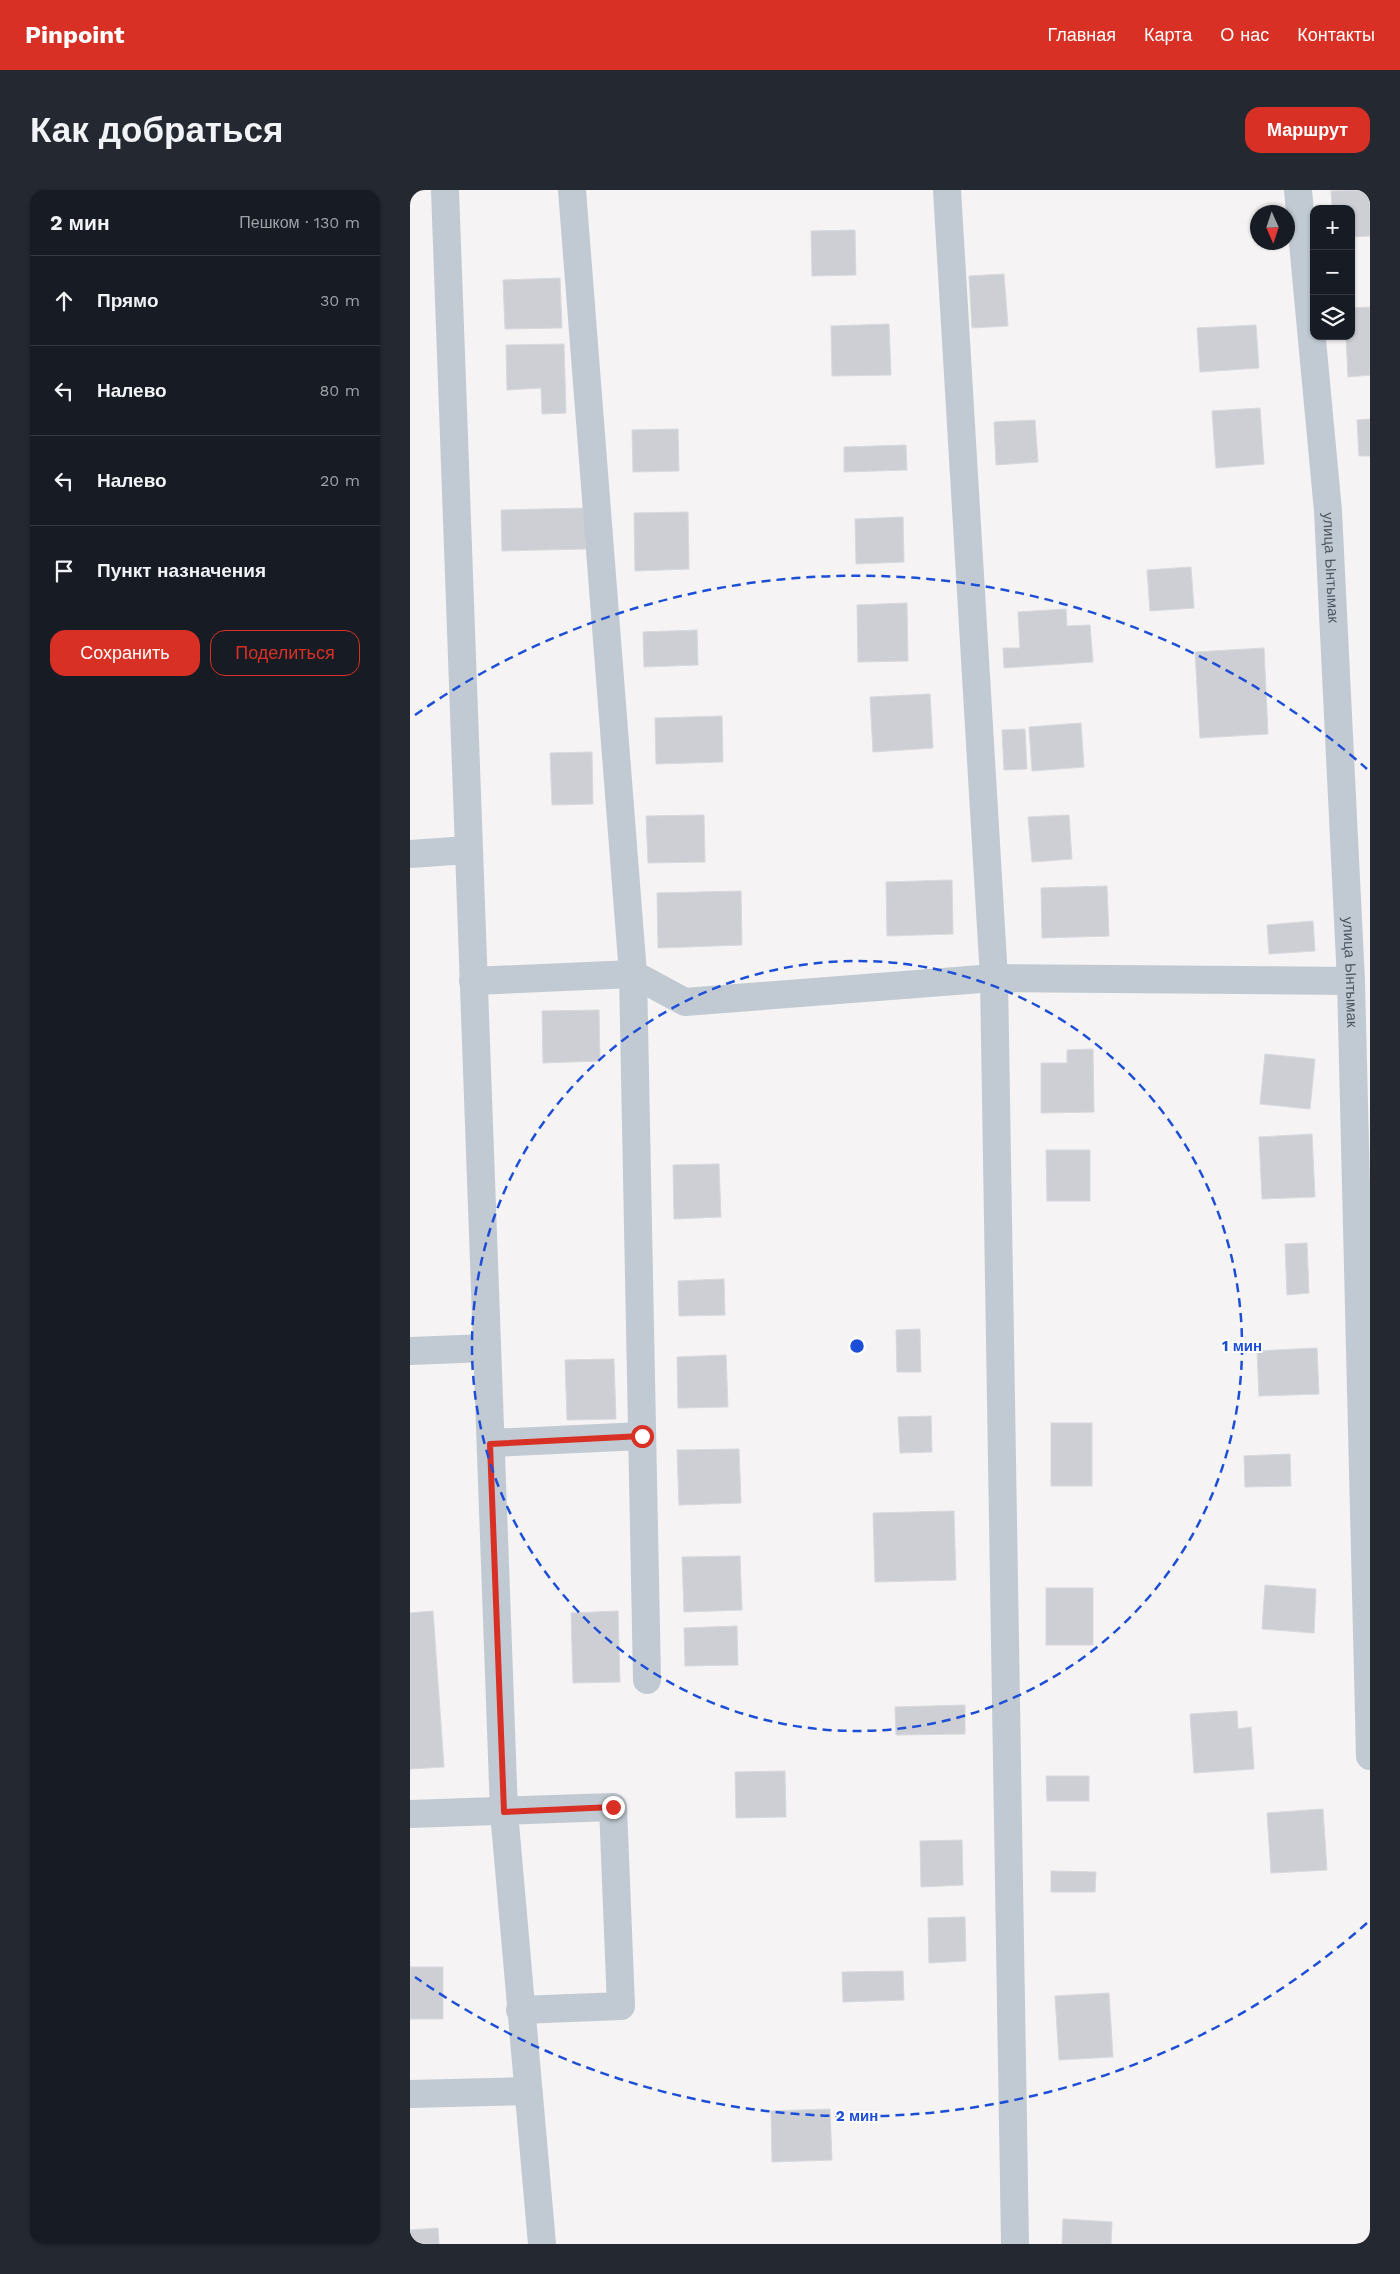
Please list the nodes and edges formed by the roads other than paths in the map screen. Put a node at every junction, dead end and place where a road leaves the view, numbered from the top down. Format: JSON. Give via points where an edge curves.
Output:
{"nodes":[{"id":1,"x":445,"y":190,"type":"edge"},
{"id":2,"x":572,"y":190,"type":"edge"},
{"id":3,"x":947,"y":190,"type":"edge"},
{"id":4,"x":1298,"y":190,"type":"edge"},
{"id":5,"x":468,"y":850,"type":"junction"},
{"id":6,"x":410,"y":854,"type":"edge"},
{"id":7,"x":632,"y":974,"type":"junction"},
{"id":8,"x":994,"y":978,"type":"junction"},
{"id":9,"x":473,"y":981,"type":"junction"},
{"id":10,"x":1351,"y":981,"type":"junction"},
{"id":11,"x":487,"y":1348,"type":"junction"},
{"id":12,"x":410,"y":1351,"type":"edge"},
{"id":13,"x":642,"y":1436,"type":"junction"},
{"id":14,"x":490,"y":1444,"type":"junction"},
{"id":15,"x":647,"y":1680,"type":"dead end"},
{"id":16,"x":1370,"y":1756,"type":"edge"},
{"id":17,"x":504,"y":1812,"type":"junction"},
{"id":18,"x":410,"y":1814,"type":"edge"},
{"id":19,"x":520,"y":2010,"type":"junction"},
{"id":20,"x":527,"y":2091,"type":"junction"},
{"id":21,"x":410,"y":2094,"type":"edge"},
{"id":22,"x":542,"y":2244,"type":"edge"},
{"id":23,"x":1015,"y":2244,"type":"edge"}],
"edges":[{"from":1,"to":5,"type":"street"},
{"from":2,"to":7,"type":"street"},
{"from":3,"to":8,"type":"street"},
{"from":4,"to":10,"type":"street","name":"улица Ынтымак","via":[[1328,512]]},
{"from":5,"to":6,"type":"street"},
{"from":5,"to":9,"type":"street"},
{"from":7,"to":8,"type":"street","via":[[685,1002]]},
{"from":7,"to":9,"type":"street"},
{"from":7,"to":13,"type":"street"},
{"from":8,"to":10,"type":"street"},
{"from":8,"to":23,"type":"street"},
{"from":9,"to":11,"type":"street"},
{"from":10,"to":16,"type":"street","name":"улица Ынтымак"},
{"from":11,"to":12,"type":"street"},
{"from":11,"to":14,"type":"street"},
{"from":13,"to":14,"type":"street"},
{"from":13,"to":15,"type":"street"},
{"from":14,"to":17,"type":"street"},
{"from":17,"to":18,"type":"street"},
{"from":17,"to":19,"type":"street"},
{"from":17,"to":19,"type":"street","via":[[613,1807],[621,2006]]},
{"from":19,"to":20,"type":"street"},
{"from":20,"to":21,"type":"street"},
{"from":20,"to":22,"type":"street"}]}
